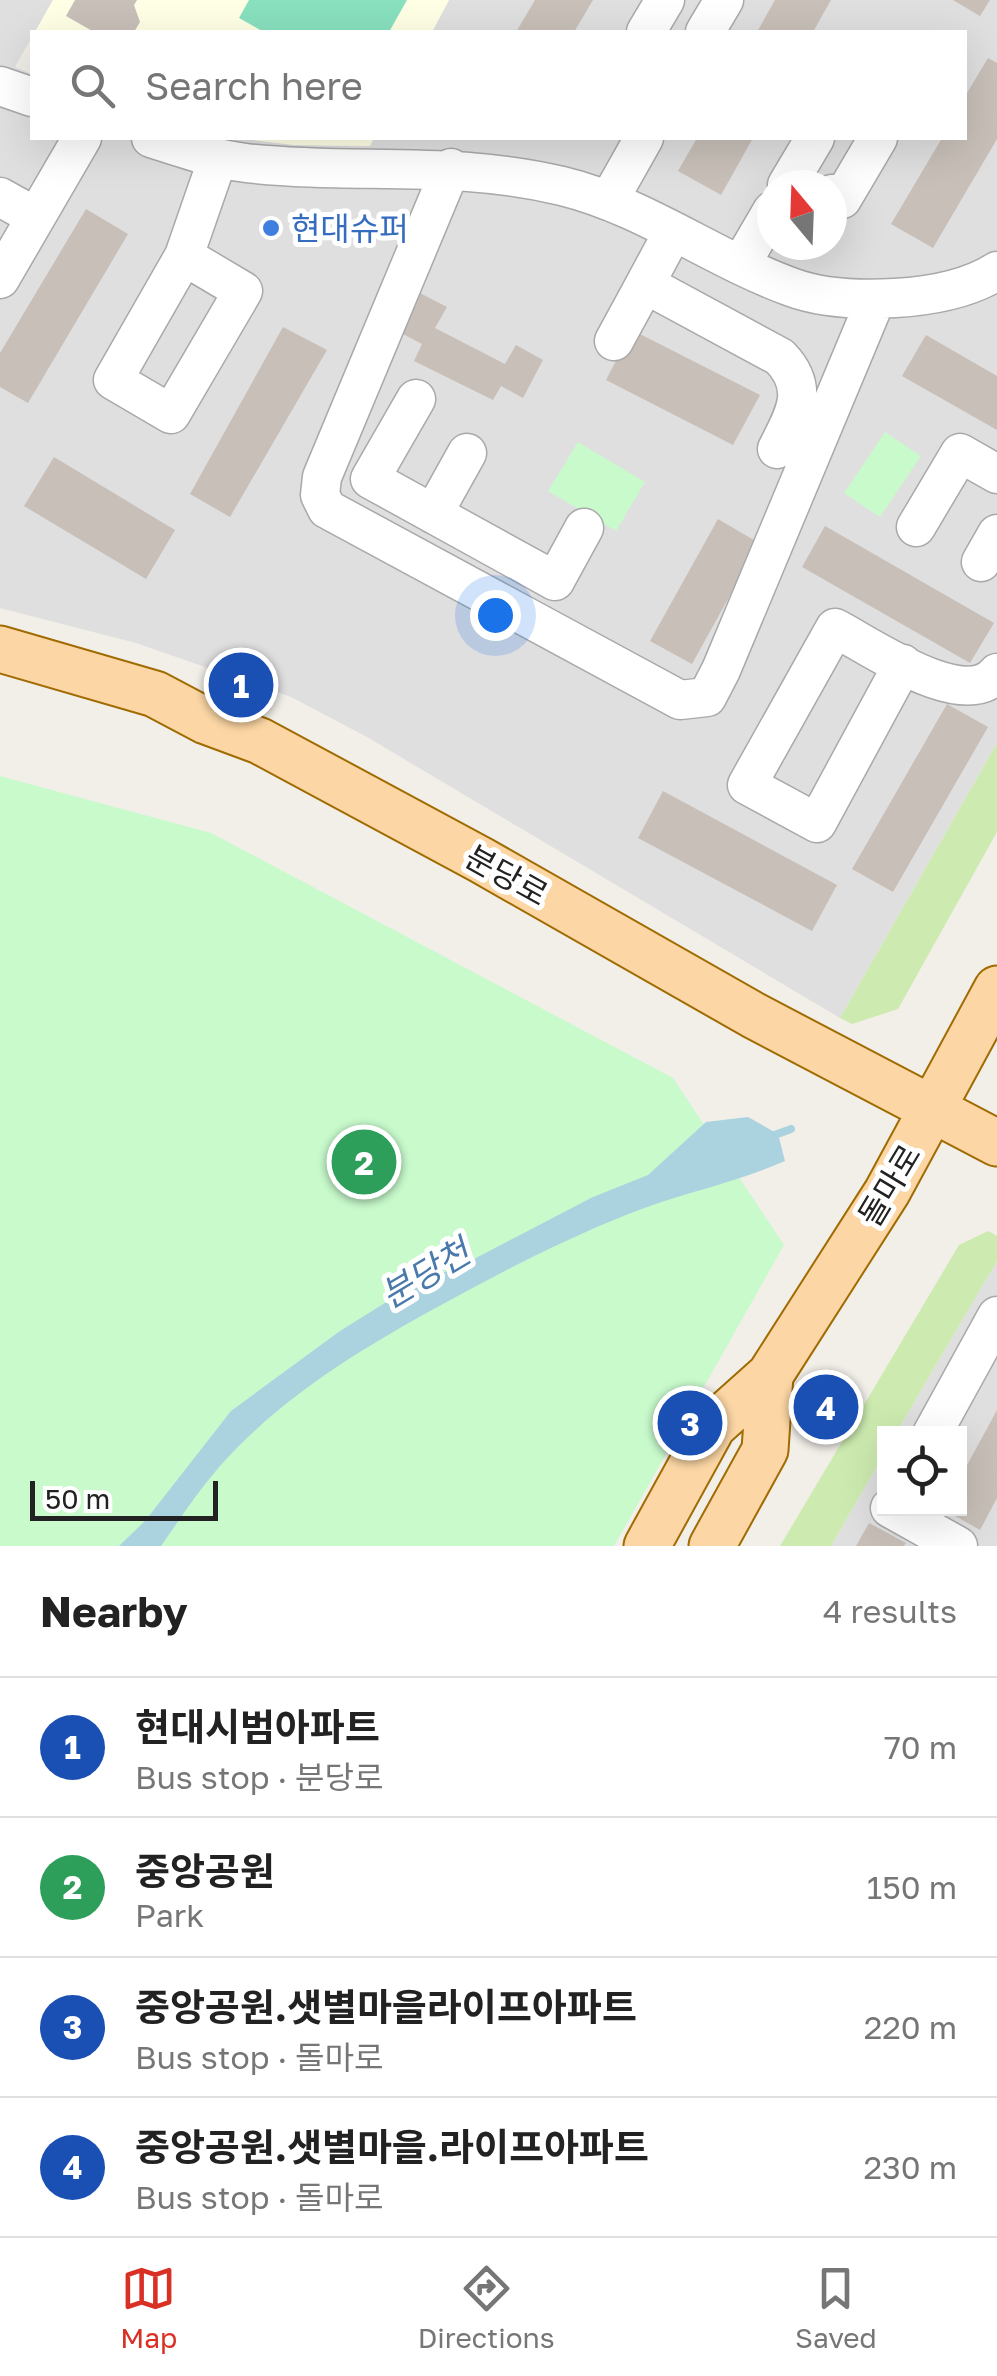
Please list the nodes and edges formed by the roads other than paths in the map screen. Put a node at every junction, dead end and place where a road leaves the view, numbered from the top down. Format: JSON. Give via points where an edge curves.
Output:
{"nodes":[{"id":1,"x":665,"y":0,"type":"edge"},
{"id":2,"x":724,"y":0,"type":"edge"},
{"id":3,"x":647,"y":30,"type":"edge"},
{"id":4,"x":706,"y":30,"type":"edge"},
{"id":5,"x":0,"y":86,"type":"edge"},
{"id":6,"x":30,"y":97,"type":"edge"},
{"id":7,"x":81,"y":140,"type":"edge"},
{"id":8,"x":158,"y":140,"type":"edge"},
{"id":9,"x":643,"y":140,"type":"edge"},
{"id":10,"x":814,"y":140,"type":"edge"},
{"id":11,"x":877,"y":140,"type":"edge"},
{"id":12,"x":218,"y":158,"type":"junction"},
{"id":13,"x":451,"y":168,"type":"junction"},
{"id":14,"x":803,"y":170,"type":"edge"},
{"id":15,"x":847,"y":191,"type":"edge"},
{"id":16,"x":0,"y":197,"type":"edge"},
{"id":17,"x":609,"y":200,"type":"junction"},
{"id":18,"x":36,"y":217,"type":"junction"},
{"id":19,"x":673,"y":232,"type":"junction"},
{"id":20,"x":757,"y":237,"type":"edge"},
{"id":21,"x":184,"y":256,"type":"dead end"},
{"id":22,"x":741,"y":264,"type":"junction"},
{"id":23,"x":997,"y":272,"type":"edge"},
{"id":24,"x":0,"y":279,"type":"edge"},
{"id":25,"x":645,"y":284,"type":"junction"},
{"id":26,"x":876,"y":299,"type":"junction"},
{"id":27,"x":614,"y":341,"type":"dead end"},
{"id":28,"x":416,"y":400,"type":"dead end"},
{"id":29,"x":777,"y":449,"type":"dead end"},
{"id":30,"x":467,"y":454,"type":"dead end"},
{"id":31,"x":997,"y":474,"type":"edge"},
{"id":32,"x":433,"y":514,"type":"junction"},
{"id":33,"x":916,"y":527,"type":"dead end"},
{"id":34,"x":584,"y":528,"type":"dead end"},
{"id":35,"x":0,"y":649,"type":"edge"},
{"id":36,"x":903,"y":664,"type":"junction"},
{"id":37,"x":997,"y":673,"type":"edge"},
{"id":38,"x":997,"y":989,"type":"edge"},
{"id":39,"x":934,"y":1110,"type":"junction"},
{"id":40,"x":997,"y":1143,"type":"edge"},
{"id":41,"x":997,"y":1316,"type":"edge"},
{"id":42,"x":770,"y":1375,"type":"junction"},
{"id":43,"x":936,"y":1426,"type":"edge"},
{"id":44,"x":904,"y":1516,"type":"edge"},
{"id":45,"x":646,"y":1546,"type":"edge"},
{"id":46,"x":712,"y":1546,"type":"edge"},
{"id":47,"x":958,"y":1546,"type":"edge"}],
"edges":[{"from":1,"to":3,"type":"lane"},
{"from":2,"to":4,"type":"lane"},
{"from":5,"to":6,"type":"lane"},
{"from":7,"to":18,"type":"lane"},
{"from":8,"to":12,"type":"lane"},
{"from":9,"to":17,"type":"lane"},
{"from":10,"to":14,"type":"lane"},
{"from":11,"to":15,"type":"lane"},
{"from":12,"to":13,"type":"lane"},
{"from":12,"to":21,"type":"lane"},
{"from":13,"to":17,"type":"lane"},
{"from":13,"to":26,"type":"lane","via":[[322,477],[326,509],[680,700],[707,698],[721,670]]},
{"from":16,"to":18,"type":"lane"},
{"from":17,"to":19,"type":"lane"},
{"from":18,"to":24,"type":"lane"},
{"from":19,"to":22,"type":"lane"},
{"from":19,"to":25,"type":"lane"},
{"from":20,"to":22,"type":"lane"},
{"from":22,"to":26,"type":"lane","via":[[792,288]]},
{"from":23,"to":26,"type":"lane","via":[[960,288]]},
{"from":25,"to":27,"type":"lane"},
{"from":25,"to":29,"type":"lane","via":[[791,368],[796,410]]},
{"from":28,"to":32,"type":"lane","via":[[370,479]]},
{"from":30,"to":32,"type":"lane"},
{"from":31,"to":33,"type":"lane","via":[[960,453]]},
{"from":32,"to":34,"type":"lane","via":[[570,589]]},
{"from":35,"to":39,"type":"main road","name":"분당로","via":[[154,694],[260,741]]},
{"from":36,"to":36,"type":"lane","via":[[835,628],[748,786],[817,823]]},
{"from":36,"to":37,"type":"lane","via":[[961,687],[980,686]]},
{"from":38,"to":39,"type":"main road","name":"돌마로"},
{"from":39,"to":40,"type":"main road","name":"분당로"},
{"from":39,"to":42,"type":"main road","name":"돌마로"},
{"from":41,"to":43,"type":"lane"},
{"from":42,"to":45,"type":"main road","name":"돌마로","via":[[713,1426]]},
{"from":42,"to":46,"type":"main road","name":"돌마로","via":[[765,1450]]},
{"from":44,"to":47,"type":"lane"}]}
